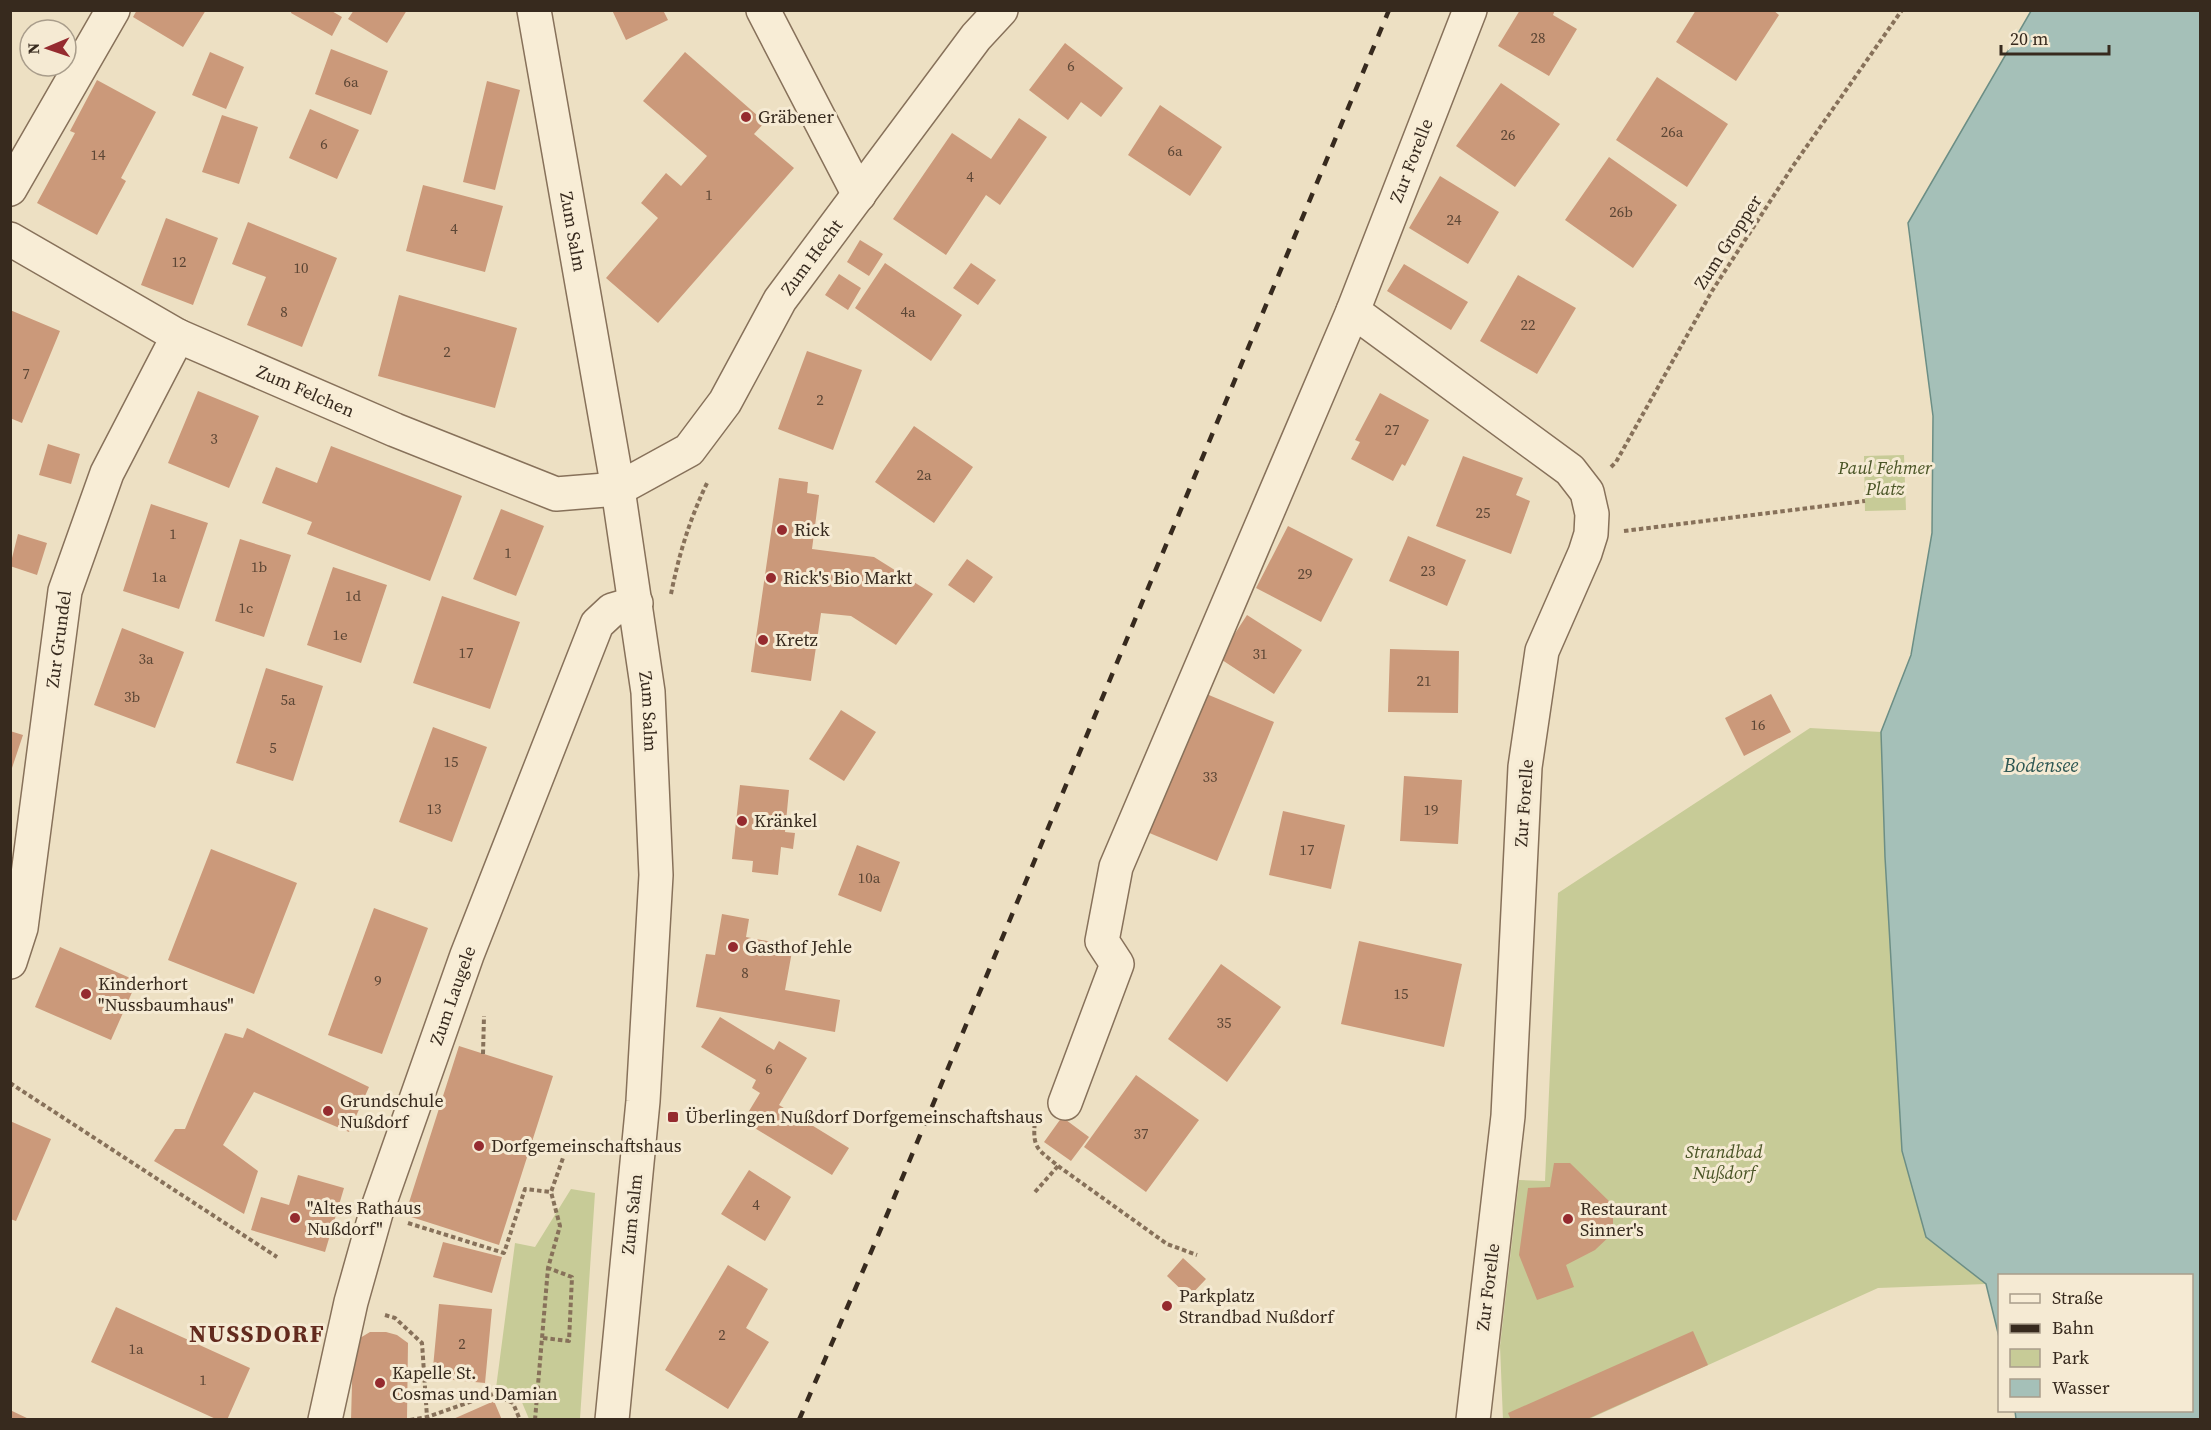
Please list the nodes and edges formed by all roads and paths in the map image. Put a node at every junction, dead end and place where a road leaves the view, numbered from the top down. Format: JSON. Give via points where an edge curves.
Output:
{"nodes":[{"id":1,"x":113,"y":10,"type":"edge"},
{"id":2,"x":534,"y":10,"type":"edge"},
{"id":3,"x":764,"y":10,"type":"edge"},
{"id":4,"x":1001,"y":10,"type":"edge"},
{"id":5,"x":1470,"y":10,"type":"edge"},
{"id":6,"x":1902,"y":10,"type":"edge"},
{"id":7,"x":10,"y":189,"type":"edge"},
{"id":8,"x":859,"y":195,"type":"junction"},
{"id":9,"x":10,"y":239,"type":"edge"},
{"id":10,"x":1353,"y":311,"type":"junction"},
{"id":11,"x":178,"y":336,"type":"junction"},
{"id":12,"x":712,"y":472,"type":"dead end"},
{"id":13,"x":618,"y":489,"type":"junction"},
{"id":14,"x":1587,"y":492,"type":"junction"},
{"id":15,"x":1865,"y":501,"type":"dead end"},
{"id":16,"x":1591,"y":534,"type":"junction"},
{"id":17,"x":670,"y":599,"type":"dead end"},
{"id":18,"x":636,"y":603,"type":"junction"},
{"id":19,"x":10,"y":962,"type":"edge"},
{"id":20,"x":10,"y":1083,"type":"edge"},
{"id":21,"x":1065,"y":1103,"type":"dead end"},
{"id":22,"x":563,"y":1158,"type":"dead end"},
{"id":23,"x":1058,"y":1166,"type":"dead end"},
{"id":24,"x":551,"y":1192,"type":"junction"},
{"id":25,"x":404,"y":1222,"type":"dead end"},
{"id":26,"x":1197,"y":1255,"type":"dead end"},
{"id":27,"x":277,"y":1257,"type":"dead end"},
{"id":28,"x":548,"y":1268,"type":"junction"},
{"id":29,"x":351,"y":1302,"type":"junction"},
{"id":30,"x":543,"y":1338,"type":"junction"},
{"id":31,"x":427,"y":1417,"type":"junction"},
{"id":32,"x":325,"y":1419,"type":"edge"},
{"id":33,"x":410,"y":1419,"type":"edge"},
{"id":34,"x":520,"y":1419,"type":"edge"},
{"id":35,"x":535,"y":1419,"type":"edge"},
{"id":36,"x":612,"y":1419,"type":"edge"},
{"id":37,"x":1473,"y":1419,"type":"edge"}],
"edges":[{"from":1,"to":7,"type":"street"},
{"from":2,"to":13,"type":"street","name":"Zum Salm"},
{"from":3,"to":8,"type":"street"},
{"from":4,"to":8,"type":"street","name":"Zum Hecht","via":[[976,37]]},
{"from":5,"to":10,"type":"street","name":"Zur Forelle"},
{"from":6,"to":14,"type":"path","name":"Zum Gropper","via":[[1712,291],[1616,462]]},
{"from":8,"to":13,"type":"street","name":"Zum Hecht","via":[[780,300],[725,402],[689,450]]},
{"from":9,"to":11,"type":"street","name":"Zum Felchen"},
{"from":10,"to":14,"type":"street","name":"Zur Forelle","via":[[1570,470]]},
{"from":10,"to":21,"type":"street","name":"Zur Forelle","via":[[1116,867],[1102,940],[1117,964]]},
{"from":11,"to":13,"type":"street","name":"Zum Felchen","via":[[395,430],[556,494]]},
{"from":11,"to":19,"type":"street","name":"Zur Grundel","via":[[107,473],[65,591],[21,927]]},
{"from":12,"to":17,"type":"path","via":[[692,514]]},
{"from":13,"to":18,"type":"street","name":"Zum Salm"},
{"from":14,"to":16,"type":"street","name":"Zur Forelle"},
{"from":15,"to":16,"type":"path"},
{"from":16,"to":37,"type":"street","name":"Zur Forelle","via":[[1542,651],[1525,767],[1508,1116]]},
{"from":18,"to":29,"type":"street","name":"Zum Laugele","via":[[612,610],[597,624],[467,955],[376,1213]]},
{"from":18,"to":36,"type":"street","name":"Zum Salm","via":[[648,692],[656,875],[643,1101]]},
{"from":20,"to":27,"type":"path"},
{"from":22,"to":24,"type":"path"},
{"from":23,"to":26,"type":"path","via":[[1167,1244]]},
{"from":24,"to":25,"type":"path","via":[[525,1188],[504,1253]]},
{"from":24,"to":28,"type":"path","via":[[560,1226]]},
{"from":28,"to":30,"type":"path"},
{"from":28,"to":30,"type":"path","via":[[572,1277],[569,1341]]},
{"from":29,"to":31,"type":"path","via":[[395,1318],[422,1343]]},
{"from":29,"to":32,"type":"street","name":"Zum Laugele"},
{"from":30,"to":35,"type":"path"},
{"from":31,"to":33,"type":"path"},
{"from":31,"to":34,"type":"path","via":[[493,1394],[513,1403]]}]}
